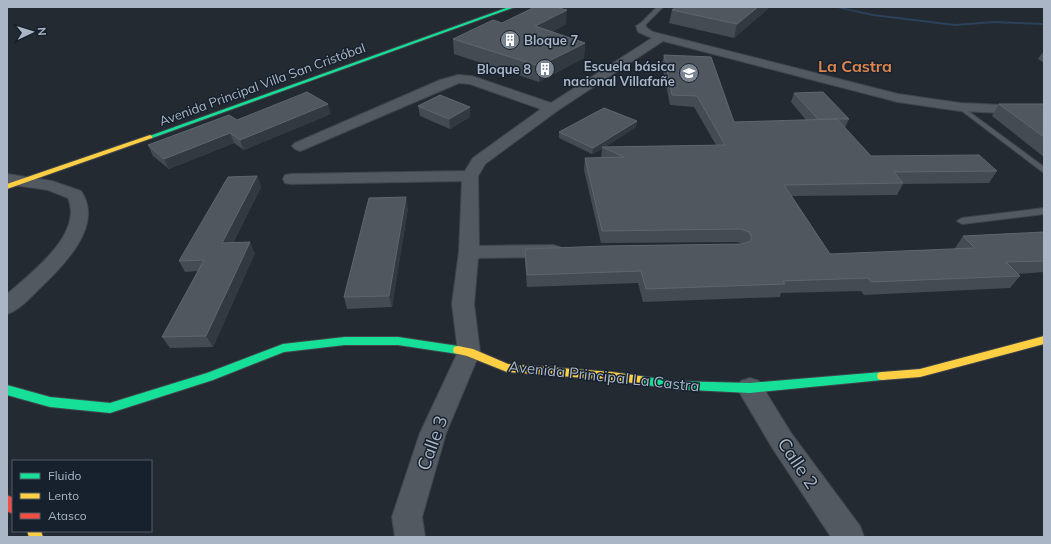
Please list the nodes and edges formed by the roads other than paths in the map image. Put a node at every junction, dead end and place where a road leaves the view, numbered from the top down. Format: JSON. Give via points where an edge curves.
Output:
{"nodes":[{"id":1,"x":513,"y":7,"type":"edge"},
{"id":2,"x":660,"y":7,"type":"edge"},
{"id":3,"x":641,"y":26,"type":"joint"},
{"id":4,"x":662,"y":38,"type":"junction"},
{"id":5,"x":960,"y":107,"type":"junction"},
{"id":6,"x":552,"y":108,"type":"junction"},
{"id":7,"x":1044,"y":111,"type":"edge"},
{"id":8,"x":300,"y":146,"type":"dead end"},
{"id":9,"x":1044,"y":171,"type":"edge"},
{"id":10,"x":470,"y":176,"type":"junction"},
{"id":11,"x":291,"y":179,"type":"dead end"},
{"id":12,"x":11,"y":183,"type":"edge"},
{"id":13,"x":1044,"y":211,"type":"edge"},
{"id":14,"x":962,"y":221,"type":"dead end"},
{"id":15,"x":571,"y":251,"type":"edge"},
{"id":16,"x":469,"y":252,"type":"junction"},
{"id":17,"x":7,"y":306,"type":"edge"},
{"id":18,"x":1044,"y":340,"type":"edge"},
{"id":19,"x":469,"y":352,"type":"junction"},
{"id":20,"x":750,"y":388,"type":"junction"},
{"id":21,"x":7,"y":390,"type":"edge"},
{"id":22,"x":410,"y":537,"type":"edge"},
{"id":23,"x":849,"y":537,"type":"edge"}],
"edges":[{"from":1,"to":12,"type":"street","name":"Avenida Principal Villa San Cristóbal","via":[[273,94]]},
{"from":2,"to":3,"type":"lane"},
{"from":3,"to":4,"type":"street","via":[[642,30]]},
{"from":4,"to":5,"type":"street","via":[[898,98]]},
{"from":4,"to":6,"type":"street"},
{"from":5,"to":7,"type":"street"},
{"from":5,"to":9,"type":"lane"},
{"from":6,"to":8,"type":"street","via":[[472,80],[458,79]]},
{"from":6,"to":10,"type":"street","via":[[479,161]]},
{"from":10,"to":11,"type":"street"},
{"from":10,"to":16,"type":"street"},
{"from":12,"to":17,"type":"street","via":[[52,186],[75,195],[80,207],[79,221],[72,241],[48,269]]},
{"from":13,"to":14,"type":"lane"},
{"from":15,"to":16,"type":"street"},
{"from":16,"to":19,"type":"street","via":[[463,304]]},
{"from":18,"to":20,"type":"street","name":"Avenida Principal La Castra","via":[[920,373]]},
{"from":19,"to":20,"type":"street","name":"Avenida Principal La Castra","via":[[507,368],[612,376],[672,384]]},
{"from":19,"to":21,"type":"street","name":"Avenida Principal La Castra","via":[[398,341],[345,341],[283,348],[209,376],[110,408],[50,402]]},
{"from":19,"to":22,"type":"street","name":"Calle 3","via":[[433,433],[407,517]]},
{"from":20,"to":23,"type":"street","name":"Calle 2","via":[[782,441]]}]}
